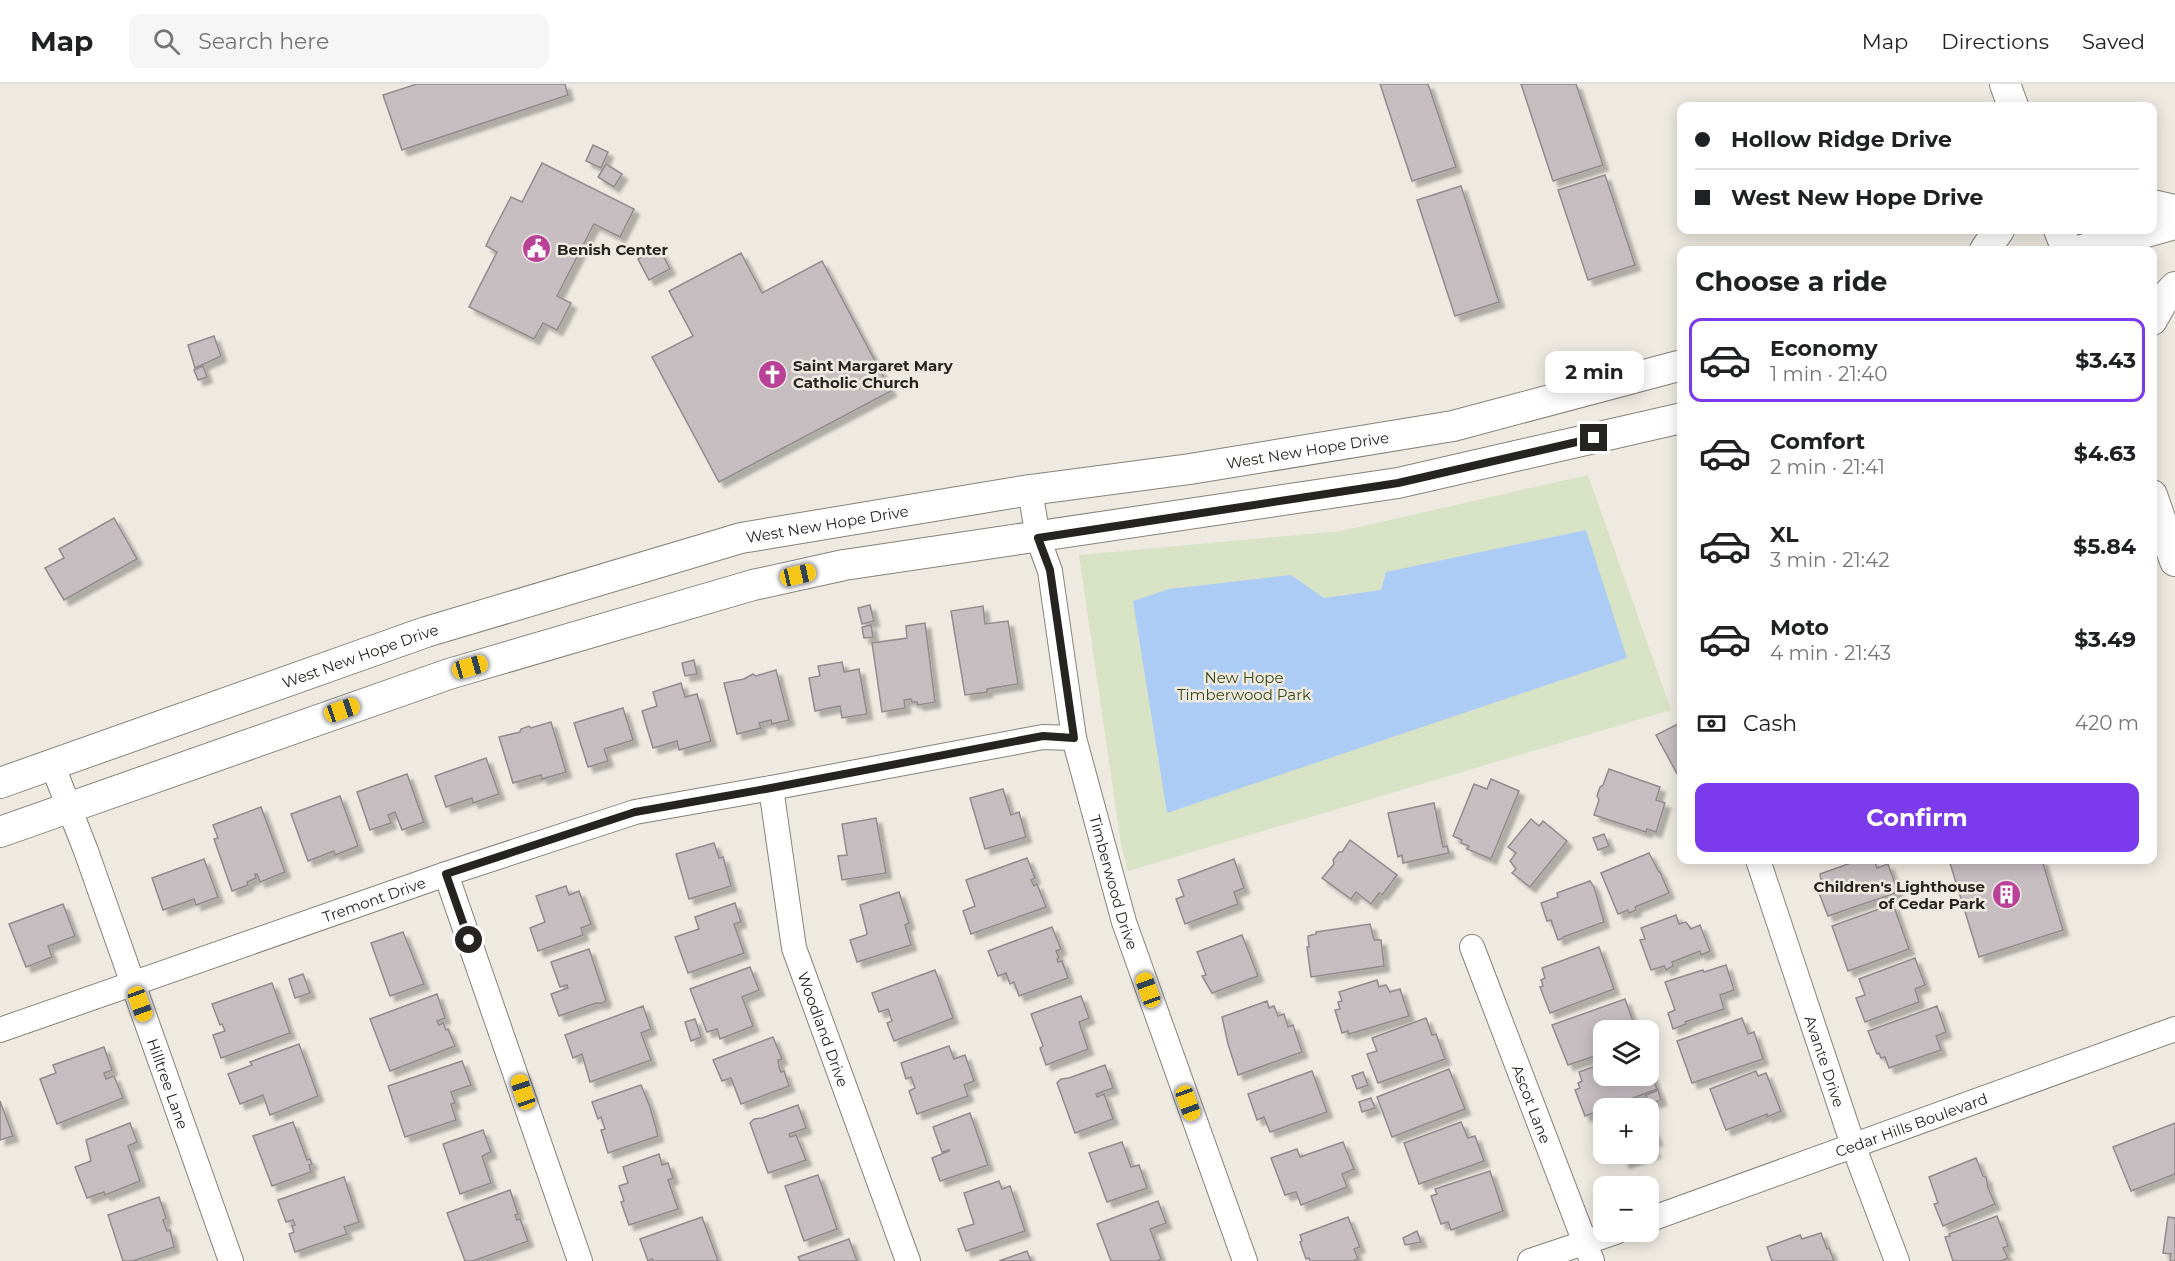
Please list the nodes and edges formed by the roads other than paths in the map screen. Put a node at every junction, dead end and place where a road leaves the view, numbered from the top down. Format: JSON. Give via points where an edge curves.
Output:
{"nodes":[{"id":1,"x":2005,"y":84,"type":"edge"},
{"id":2,"x":2012,"y":102,"type":"edge"},
{"id":3,"x":2157,"y":206,"type":"edge"},
{"id":4,"x":2175,"y":210,"type":"edge"},
{"id":5,"x":2175,"y":224,"type":"edge"},
{"id":6,"x":2157,"y":229,"type":"edge"},
{"id":7,"x":2139,"y":234,"type":"edge"},
{"id":8,"x":2096,"y":246,"type":"edge"},
{"id":9,"x":2175,"y":270,"type":"edge"},
{"id":10,"x":2157,"y":275,"type":"edge"},
{"id":11,"x":2175,"y":287,"type":"edge"},
{"id":12,"x":2157,"y":311,"type":"edge"},
{"id":13,"x":1677,"y":366,"type":"edge"},
{"id":14,"x":1677,"y":419,"type":"edge"},
{"id":15,"x":1030,"y":490,"type":"junction"},
{"id":16,"x":2157,"y":509,"type":"edge"},
{"id":17,"x":1038,"y":538,"type":"junction"},
{"id":18,"x":2175,"y":561,"type":"edge"},
{"id":19,"x":1074,"y":738,"type":"junction"},
{"id":20,"x":52,"y":764,"type":"junction"},
{"id":21,"x":0,"y":783,"type":"edge"},
{"id":22,"x":771,"y":788,"type":"junction"},
{"id":23,"x":68,"y":807,"type":"junction"},
{"id":24,"x":0,"y":832,"type":"edge"},
{"id":25,"x":1759,"y":864,"type":"edge"},
{"id":26,"x":446,"y":874,"type":"junction"},
{"id":27,"x":1472,"y":947,"type":"dead end"},
{"id":28,"x":132,"y":982,"type":"junction"},
{"id":29,"x":2175,"y":1029,"type":"edge"},
{"id":30,"x":0,"y":1030,"type":"edge"},
{"id":31,"x":1853,"y":1145,"type":"junction"},
{"id":32,"x":1659,"y":1216,"type":"edge"},
{"id":33,"x":1602,"y":1242,"type":"edge"},
{"id":34,"x":1588,"y":1252,"type":"edge"},
{"id":35,"x":231,"y":1261,"type":"edge"},
{"id":36,"x":580,"y":1261,"type":"edge"},
{"id":37,"x":908,"y":1261,"type":"edge"},
{"id":38,"x":1245,"y":1261,"type":"edge"},
{"id":39,"x":1530,"y":1261,"type":"edge"},
{"id":40,"x":1897,"y":1261,"type":"edge"}],
"edges":[{"from":1,"to":2,"type":"main road"},
{"from":3,"to":4,"type":"main road"},
{"from":5,"to":6,"type":"main road"},
{"from":7,"to":8,"type":"main road"},
{"from":9,"to":10,"type":"main road"},
{"from":11,"to":12,"type":"main road"},
{"from":13,"to":15,"type":"main road","name":"West New Hope Drive","via":[[1454,426],[1190,469]]},
{"from":14,"to":17,"type":"main road","via":[[1398,483]]},
{"from":15,"to":17,"type":"street","name":"Timberwood Drive"},
{"from":15,"to":20,"type":"main road","name":"West New Hope Drive","via":[[741,538],[426,632]]},
{"from":16,"to":18,"type":"main road"},
{"from":17,"to":19,"type":"street","name":"Timberwood Drive","via":[[1050,570]]},
{"from":17,"to":23,"type":"main road","via":[[844,565],[753,585],[448,674]]},
{"from":19,"to":22,"type":"street","name":"Tremont Drive","via":[[1043,736]]},
{"from":19,"to":38,"type":"street","name":"Timberwood Drive","via":[[1124,922]]},
{"from":20,"to":21,"type":"main road","name":"West New Hope Drive"},
{"from":20,"to":23,"type":"street","name":"Hilltree Lane"},
{"from":22,"to":26,"type":"street","name":"Tremont Drive","via":[[635,812]]},
{"from":22,"to":37,"type":"street","name":"Woodland Drive","via":[[794,948]]},
{"from":23,"to":24,"type":"main road"},
{"from":23,"to":28,"type":"street","name":"Hilltree Lane"},
{"from":25,"to":31,"type":"street","name":"Avante Drive"},
{"from":26,"to":28,"type":"street","name":"Tremont Drive"},
{"from":26,"to":36,"type":"street"},
{"from":27,"to":34,"type":"street","name":"Ascot Lane"},
{"from":28,"to":30,"type":"street","name":"Tremont Drive"},
{"from":28,"to":35,"type":"street","name":"Hilltree Lane"},
{"from":29,"to":31,"type":"street","name":"Cedar Hills Boulevard"},
{"from":31,"to":32,"type":"street","name":"Cedar Hills Boulevard"},
{"from":31,"to":40,"type":"street","name":"Avante Drive"},
{"from":33,"to":34,"type":"street"},
{"from":34,"to":39,"type":"street"}]}
